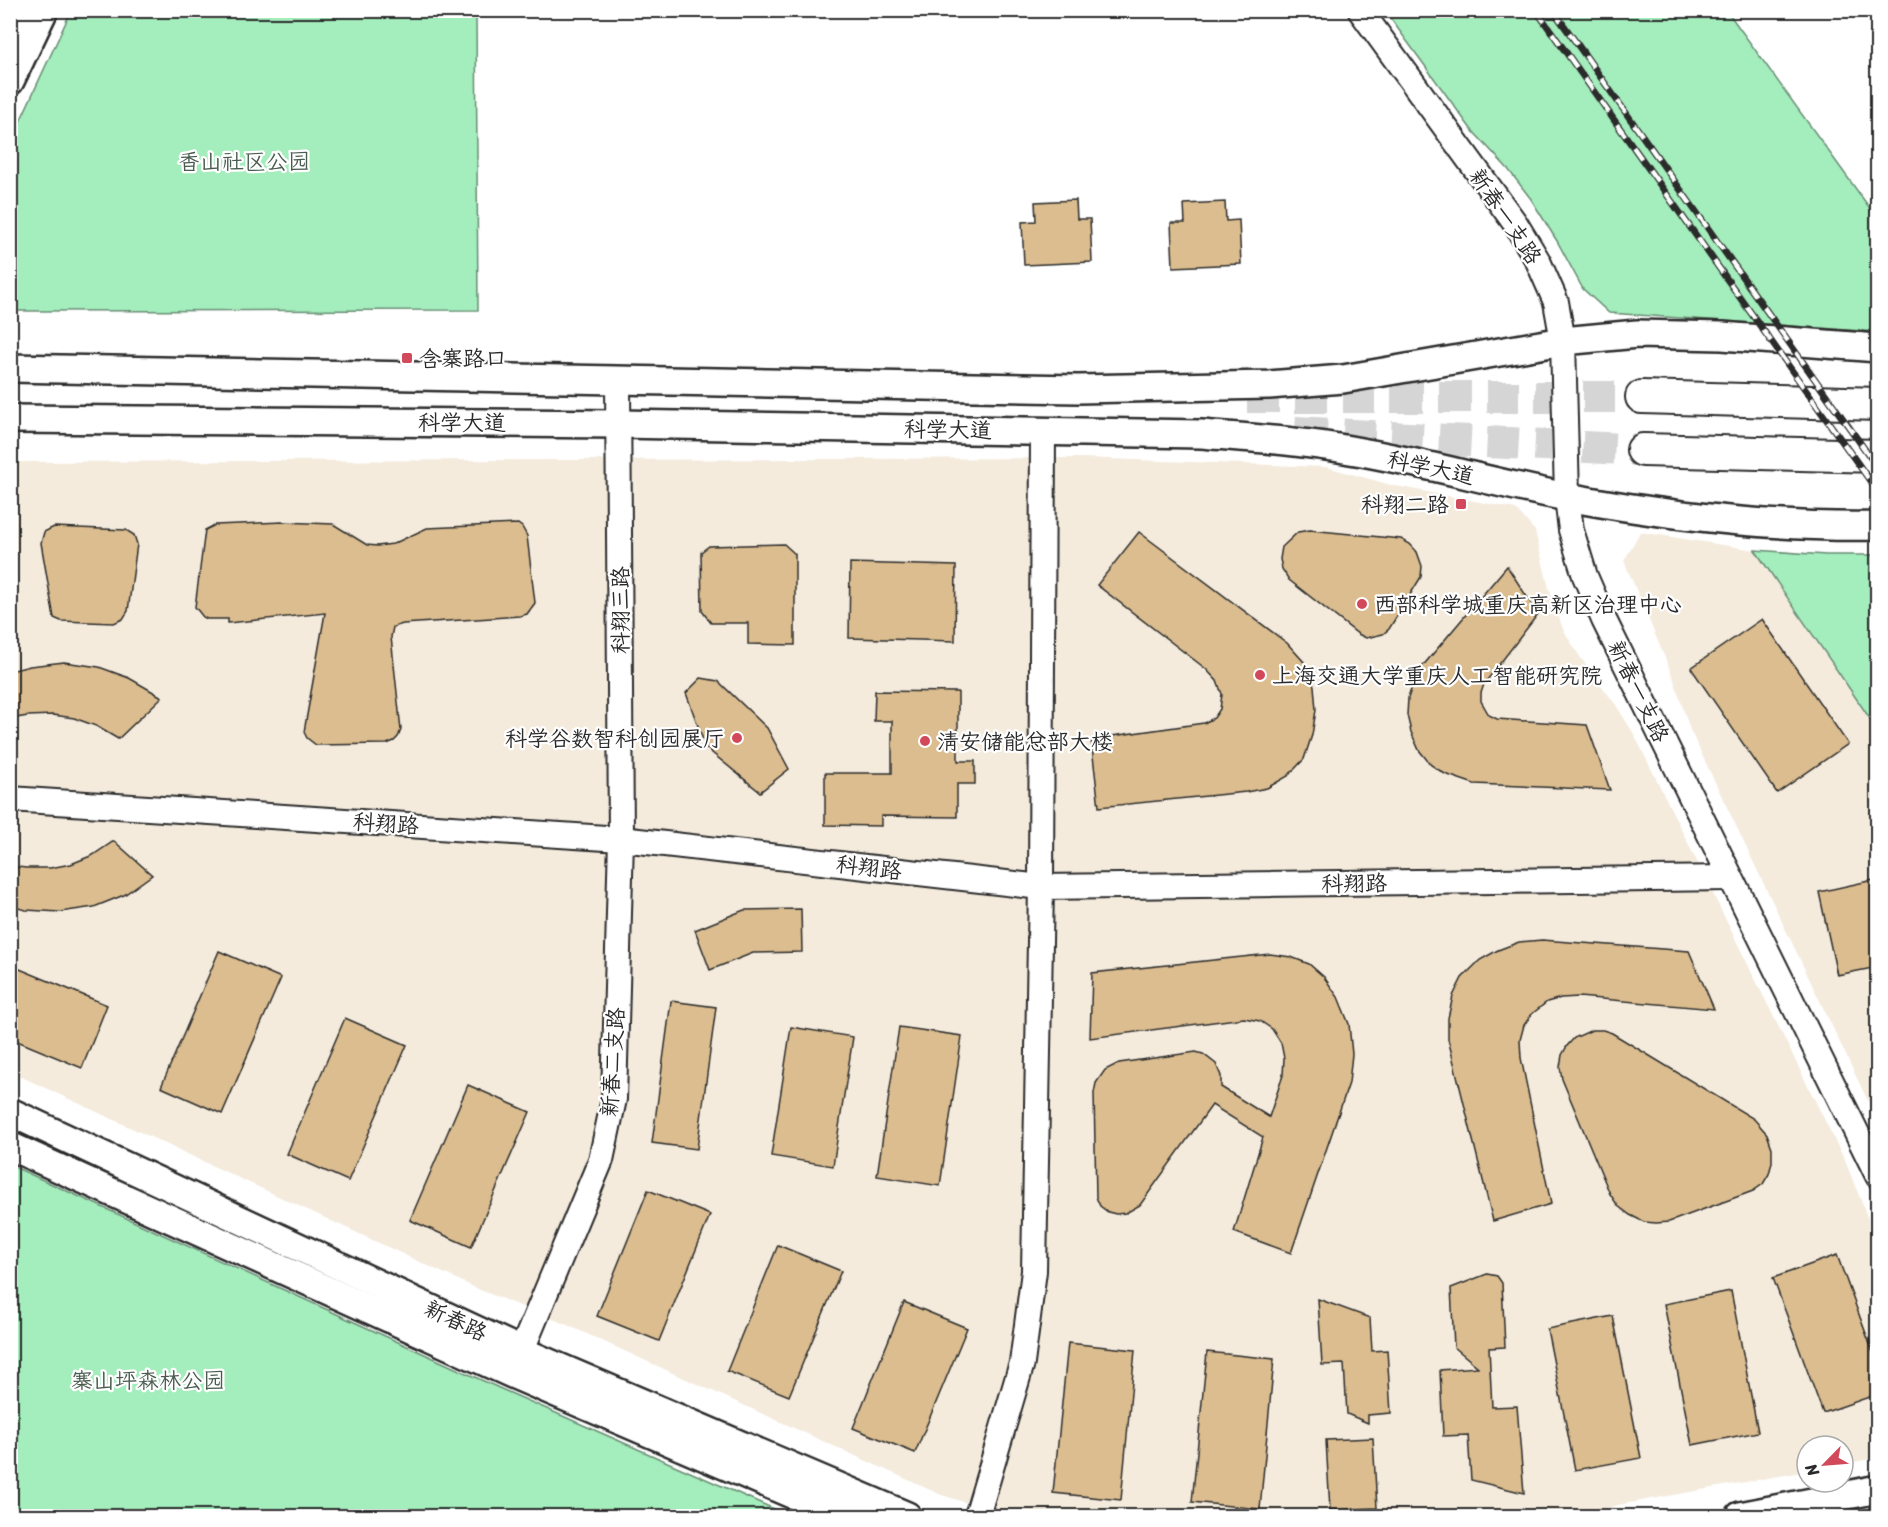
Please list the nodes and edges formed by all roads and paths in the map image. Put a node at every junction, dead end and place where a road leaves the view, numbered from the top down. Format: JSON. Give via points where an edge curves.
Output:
{"nodes":[{"id":1,"x":21,"y":10,"type":"edge"},
{"id":2,"x":44,"y":10,"type":"edge"},
{"id":3,"x":1360,"y":10,"type":"edge"},
{"id":4,"x":10,"y":33,"type":"edge"},
{"id":5,"x":10,"y":81,"type":"edge"},
{"id":6,"x":1563,"y":341,"type":"junction"},
{"id":7,"x":1878,"y":348,"type":"edge"},
{"id":8,"x":10,"y":368,"type":"edge"},
{"id":9,"x":618,"y":381,"type":"junction"},
{"id":10,"x":1102,"y":389,"type":"junction"},
{"id":11,"x":1642,"y":398,"type":"tunnel mouth"},
{"id":12,"x":1878,"y":404,"type":"edge"},
{"id":13,"x":10,"y":419,"type":"edge"},
{"id":14,"x":618,"y":424,"type":"junction"},
{"id":15,"x":1043,"y":430,"type":"junction"},
{"id":16,"x":1098,"y":432,"type":"junction"},
{"id":17,"x":1643,"y":450,"type":"tunnel mouth"},
{"id":18,"x":1878,"y":456,"type":"edge"},
{"id":19,"x":1567,"y":497,"type":"junction"},
{"id":20,"x":1878,"y":526,"type":"edge"},
{"id":21,"x":10,"y":799,"type":"edge"},
{"id":22,"x":621,"y":838,"type":"junction"},
{"id":23,"x":1730,"y":878,"type":"junction"},
{"id":24,"x":1041,"y":887,"type":"junction"},
{"id":25,"x":10,"y":1112,"type":"edge"},
{"id":26,"x":10,"y":1146,"type":"edge"},
{"id":27,"x":1878,"y":1176,"type":"edge"},
{"id":28,"x":516,"y":1363,"type":"junction"},
{"id":29,"x":1878,"y":1489,"type":"edge"},
{"id":30,"x":843,"y":1516,"type":"edge"},
{"id":31,"x":907,"y":1516,"type":"edge"},
{"id":32,"x":977,"y":1516,"type":"edge"},
{"id":33,"x":1740,"y":1516,"type":"edge"}],
"edges":[{"from":1,"to":4,"type":"main road"},
{"from":2,"to":5,"type":"main road"},
{"from":3,"to":6,"type":"street","name":"新春一支路","via":[[1515,223],[1556,302]]},
{"from":6,"to":7,"type":"main road","name":"科学大道","via":[[1637,334]]},
{"from":6,"to":10,"type":"main road","name":"科学大道","via":[[1343,379]]},
{"from":6,"to":19,"type":"street","name":"新春一支路"},
{"from":8,"to":9,"type":"main road","name":"科学大道"},
{"from":9,"to":10,"type":"main road","name":"科学大道"},
{"from":9,"to":14,"type":"street","name":"科翔三路"},
{"from":10,"to":16,"type":"main road","via":[[1083,404],[1085,424]]},
{"from":11,"to":12,"type":"highway"},
{"from":13,"to":14,"type":"main road","name":"科学大道"},
{"from":14,"to":15,"type":"main road","name":"科学大道"},
{"from":14,"to":22,"type":"street","name":"科翔三路"},
{"from":15,"to":16,"type":"main road","name":"科学大道"},
{"from":15,"to":24,"type":"street"},
{"from":16,"to":19,"type":"main road","name":"科学大道","via":[[1263,438],[1350,450]]},
{"from":17,"to":18,"type":"highway"},
{"from":19,"to":20,"type":"main road","name":"科学大道","via":[[1727,521]]},
{"from":19,"to":23,"type":"street","name":"新春一支路","via":[[1571,530],[1589,587]]},
{"from":21,"to":22,"type":"street","name":"科翔路"},
{"from":22,"to":24,"type":"street","name":"科翔路"},
{"from":22,"to":28,"type":"street","name":"新春二支路","via":[[614,1099],[601,1160]]},
{"from":23,"to":24,"type":"street","name":"科翔路"},
{"from":23,"to":27,"type":"street","name":"新春一支路"},
{"from":24,"to":32,"type":"street","via":[[1034,1271],[1022,1363]]},
{"from":25,"to":28,"type":"main road","name":"新春路"},
{"from":26,"to":28,"type":"main road","name":"新春路"},
{"from":28,"to":30,"type":"main road","name":"新春路"},
{"from":28,"to":31,"type":"main road","name":"新春路"},
{"from":29,"to":33,"type":"main road"}]}
